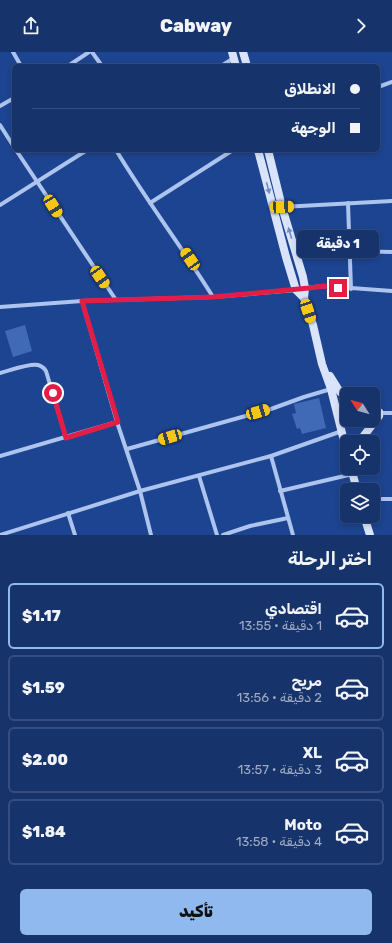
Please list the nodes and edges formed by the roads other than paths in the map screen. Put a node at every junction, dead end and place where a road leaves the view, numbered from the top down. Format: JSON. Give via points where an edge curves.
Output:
{"nodes":[{"id":1,"x":13,"y":52,"type":"edge"},
{"id":2,"x":89,"y":52,"type":"edge"},
{"id":3,"x":92,"y":52,"type":"edge"},
{"id":4,"x":243,"y":52,"type":"edge"},
{"id":5,"x":234,"y":59,"type":"edge"},
{"id":6,"x":20,"y":64,"type":"edge"},
{"id":7,"x":71,"y":64,"type":"edge"},
{"id":8,"x":101,"y":64,"type":"edge"},
{"id":9,"x":225,"y":64,"type":"edge"},
{"id":10,"x":246,"y":64,"type":"edge"},
{"id":11,"x":392,"y":83,"type":"edge"},
{"id":12,"x":380,"y":86,"type":"edge"},
{"id":13,"x":12,"y":99,"type":"edge"},
{"id":14,"x":0,"y":106,"type":"edge"},
{"id":15,"x":0,"y":125,"type":"edge"},
{"id":16,"x":12,"y":144,"type":"edge"},
{"id":17,"x":17,"y":152,"type":"edge"},
{"id":18,"x":84,"y":152,"type":"edge"},
{"id":19,"x":117,"y":152,"type":"edge"},
{"id":20,"x":230,"y":152,"type":"edge"},
{"id":21,"x":259,"y":152,"type":"edge"},
{"id":22,"x":268,"y":152,"type":"edge"},
{"id":23,"x":37,"y":181,"type":"junction"},
{"id":24,"x":392,"y":201,"type":"edge"},
{"id":25,"x":150,"y":202,"type":"junction"},
{"id":26,"x":348,"y":203,"type":"junction"},
{"id":27,"x":0,"y":205,"type":"edge"},
{"id":28,"x":282,"y":207,"type":"junction"},
{"id":29,"x":350,"y":251,"type":"junction"},
{"id":30,"x":392,"y":252,"type":"edge"},
{"id":31,"x":306,"y":288,"type":"junction"},
{"id":32,"x":351,"y":289,"type":"junction"},
{"id":33,"x":296,"y":290,"type":"junction"},
{"id":34,"x":392,"y":291,"type":"edge"},
{"id":35,"x":213,"y":297,"type":"junction"},
{"id":36,"x":304,"y":298,"type":"junction"},
{"id":37,"x":116,"y":300,"type":"junction"},
{"id":38,"x":82,"y":301,"type":"junction"},
{"id":39,"x":0,"y":307,"type":"edge"},
{"id":40,"x":322,"y":364,"type":"junction"},
{"id":41,"x":0,"y":373,"type":"edge"},
{"id":42,"x":331,"y":390,"type":"junction"},
{"id":43,"x":340,"y":392,"type":"edge"},
{"id":44,"x":380,"y":413,"type":"edge"},
{"id":45,"x":392,"y":413,"type":"edge"},
{"id":46,"x":337,"y":414,"type":"junction"},
{"id":47,"x":340,"y":414,"type":"edge"},
{"id":48,"x":118,"y":422,"type":"junction"},
{"id":49,"x":344,"y":427,"type":"edge"},
{"id":50,"x":341,"y":428,"type":"junction"},
{"id":51,"x":343,"y":435,"type":"edge"},
{"id":52,"x":66,"y":438,"type":"junction"},
{"id":53,"x":127,"y":449,"type":"junction"},
{"id":54,"x":0,"y":456,"type":"edge"},
{"id":55,"x":271,"y":456,"type":"junction"},
{"id":56,"x":340,"y":474,"type":"edge"},
{"id":57,"x":199,"y":476,"type":"junction"},
{"id":58,"x":140,"y":491,"type":"junction"},
{"id":59,"x":280,"y":491,"type":"junction"},
{"id":60,"x":392,"y":498,"type":"edge"},
{"id":61,"x":380,"y":499,"type":"edge"},
{"id":62,"x":68,"y":513,"type":"junction"},
{"id":63,"x":288,"y":518,"type":"junction"},
{"id":64,"x":366,"y":523,"type":"edge"},
{"id":65,"x":6,"y":534,"type":"edge"},
{"id":66,"x":0,"y":535,"type":"edge"},
{"id":67,"x":75,"y":535,"type":"edge"},
{"id":68,"x":151,"y":535,"type":"edge"},
{"id":69,"x":217,"y":535,"type":"edge"},
{"id":70,"x":223,"y":535,"type":"edge"},
{"id":71,"x":293,"y":535,"type":"edge"},
{"id":72,"x":370,"y":535,"type":"edge"}],
"edges":[{"from":1,"to":6,"type":"street"},
{"from":2,"to":7,"type":"street"},
{"from":3,"to":8,"type":"street"},
{"from":4,"to":10,"type":"street"},
{"from":5,"to":9,"type":"street"},
{"from":11,"to":12,"type":"street"},
{"from":13,"to":14,"type":"street"},
{"from":15,"to":16,"type":"street"},
{"from":17,"to":23,"type":"street"},
{"from":18,"to":23,"type":"street"},
{"from":19,"to":25,"type":"street"},
{"from":20,"to":25,"type":"street"},
{"from":21,"to":33,"type":"street","one_way":true},
{"from":22,"to":28,"type":"street"},
{"from":23,"to":27,"type":"street"},
{"from":23,"to":37,"type":"street"},
{"from":24,"to":26,"type":"street"},
{"from":25,"to":35,"type":"street"},
{"from":26,"to":28,"type":"street"},
{"from":26,"to":29,"type":"street"},
{"from":31,"to":28,"type":"street","one_way":true},
{"from":29,"to":30,"type":"street"},
{"from":29,"to":32,"type":"street"},
{"from":31,"to":32,"type":"street","via":[[324,286]]},
{"from":31,"to":33,"type":"street"},
{"from":31,"to":36,"type":"street"},
{"from":32,"to":34,"type":"street"},
{"from":33,"to":35,"type":"street"},
{"from":33,"to":36,"type":"street"},
{"from":35,"to":37,"type":"street"},
{"from":36,"to":40,"type":"street"},
{"from":37,"to":38,"type":"street"},
{"from":38,"to":39,"type":"street"},
{"from":38,"to":48,"type":"street"},
{"from":40,"to":42,"type":"street"},
{"from":40,"to":43,"type":"street"},
{"from":41,"to":52,"type":"street","via":[[30,365],[42,367],[46,371]]},
{"from":42,"to":46,"type":"street"},
{"from":42,"to":53,"type":"street"},
{"from":44,"to":45,"type":"street"},
{"from":46,"to":47,"type":"street"},
{"from":46,"to":50,"type":"street"},
{"from":48,"to":52,"type":"street"},
{"from":48,"to":53,"type":"street"},
{"from":49,"to":50,"type":"street"},
{"from":50,"to":51,"type":"street"},
{"from":50,"to":55,"type":"street"},
{"from":52,"to":54,"type":"street"},
{"from":53,"to":58,"type":"street"},
{"from":55,"to":57,"type":"street"},
{"from":55,"to":59,"type":"street"},
{"from":56,"to":59,"type":"street"},
{"from":57,"to":58,"type":"street"},
{"from":57,"to":69,"type":"street"},
{"from":58,"to":62,"type":"street"},
{"from":58,"to":68,"type":"street"},
{"from":59,"to":63,"type":"street"},
{"from":60,"to":61,"type":"street"},
{"from":62,"to":65,"type":"street"},
{"from":62,"to":67,"type":"street"},
{"from":63,"to":70,"type":"street"},
{"from":63,"to":71,"type":"street"},
{"from":64,"to":72,"type":"street"},
{"from":65,"to":66,"type":"street"}]}
